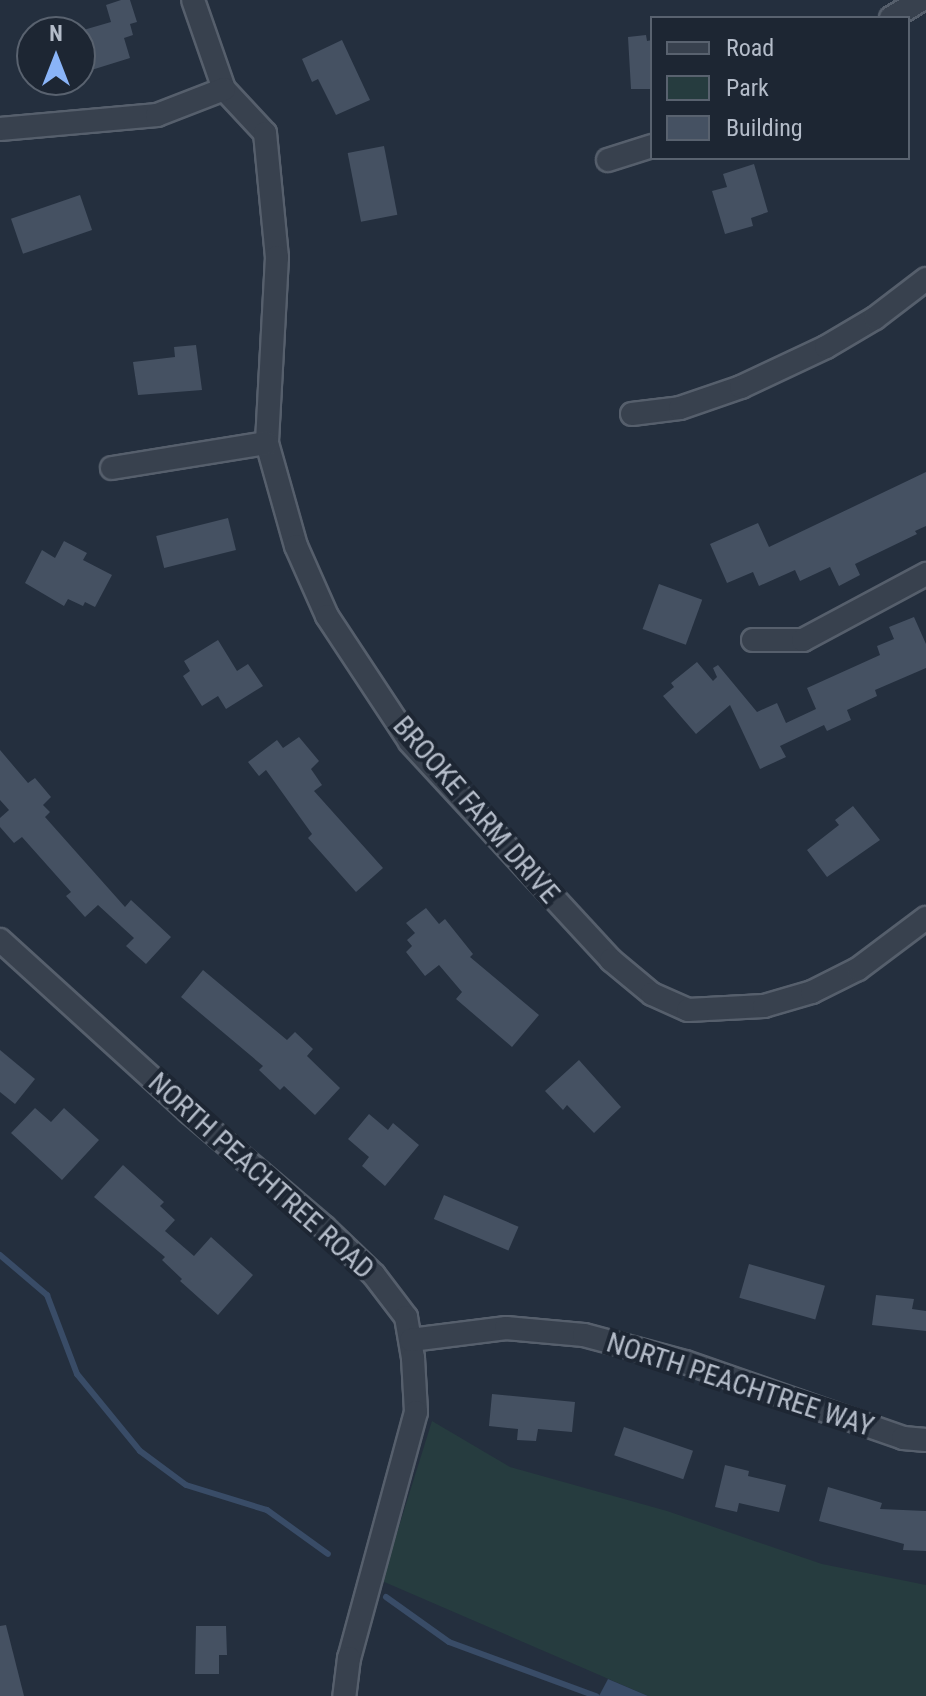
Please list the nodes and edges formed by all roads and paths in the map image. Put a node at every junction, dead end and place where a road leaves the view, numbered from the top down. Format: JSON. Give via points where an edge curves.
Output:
{"nodes":[{"id":1,"x":193,"y":0,"type":"edge"},
{"id":2,"x":921,"y":0,"type":"edge"},
{"id":3,"x":894,"y":16,"type":"edge"},
{"id":4,"x":224,"y":89,"type":"junction"},
{"id":5,"x":0,"y":129,"type":"edge"},
{"id":6,"x":650,"y":147,"type":"edge"},
{"id":7,"x":608,"y":160,"type":"dead end"},
{"id":8,"x":926,"y":279,"type":"edge"},
{"id":9,"x":632,"y":414,"type":"dead end"},
{"id":10,"x":267,"y":443,"type":"junction"},
{"id":11,"x":112,"y":468,"type":"dead end"},
{"id":12,"x":926,"y":574,"type":"edge"},
{"id":13,"x":753,"y":640,"type":"dead end"},
{"id":14,"x":926,"y":918,"type":"edge"},
{"id":15,"x":0,"y":940,"type":"edge"},
{"id":16,"x":411,"y":1340,"type":"junction"},
{"id":17,"x":926,"y":1440,"type":"edge"},
{"id":18,"x":344,"y":1696,"type":"edge"}],
"edges":[{"from":1,"to":4,"type":"street","name":"BROOKE FARM DRIVE"},
{"from":2,"to":3,"type":"street"},
{"from":4,"to":5,"type":"street","via":[[157,115]]},
{"from":4,"to":10,"type":"street","name":"BROOKE FARM DRIVE","via":[[265,133],[277,257]]},
{"from":6,"to":7,"type":"street"},
{"from":8,"to":9,"type":"street","via":[[826,347],[741,387],[680,408]]},
{"from":10,"to":11,"type":"street"},
{"from":10,"to":14,"type":"street","name":"BROOKE FARM DRIVE","via":[[296,546],[327,616],[410,742],[611,960],[652,994],[688,1010],[764,1006],[858,969]]},
{"from":12,"to":13,"type":"street","via":[[803,640]]},
{"from":15,"to":16,"type":"street","name":"NORTH PEACHTREE ROAD","via":[[374,1275],[406,1317]]},
{"from":16,"to":17,"type":"street","name":"NORTH PEACHTREE WAY","via":[[506,1328],[584,1335],[685,1362],[903,1438]]},
{"from":16,"to":18,"type":"street","name":"NORTH PEACHTREE ROAD","via":[[416,1412],[349,1658]]}]}
